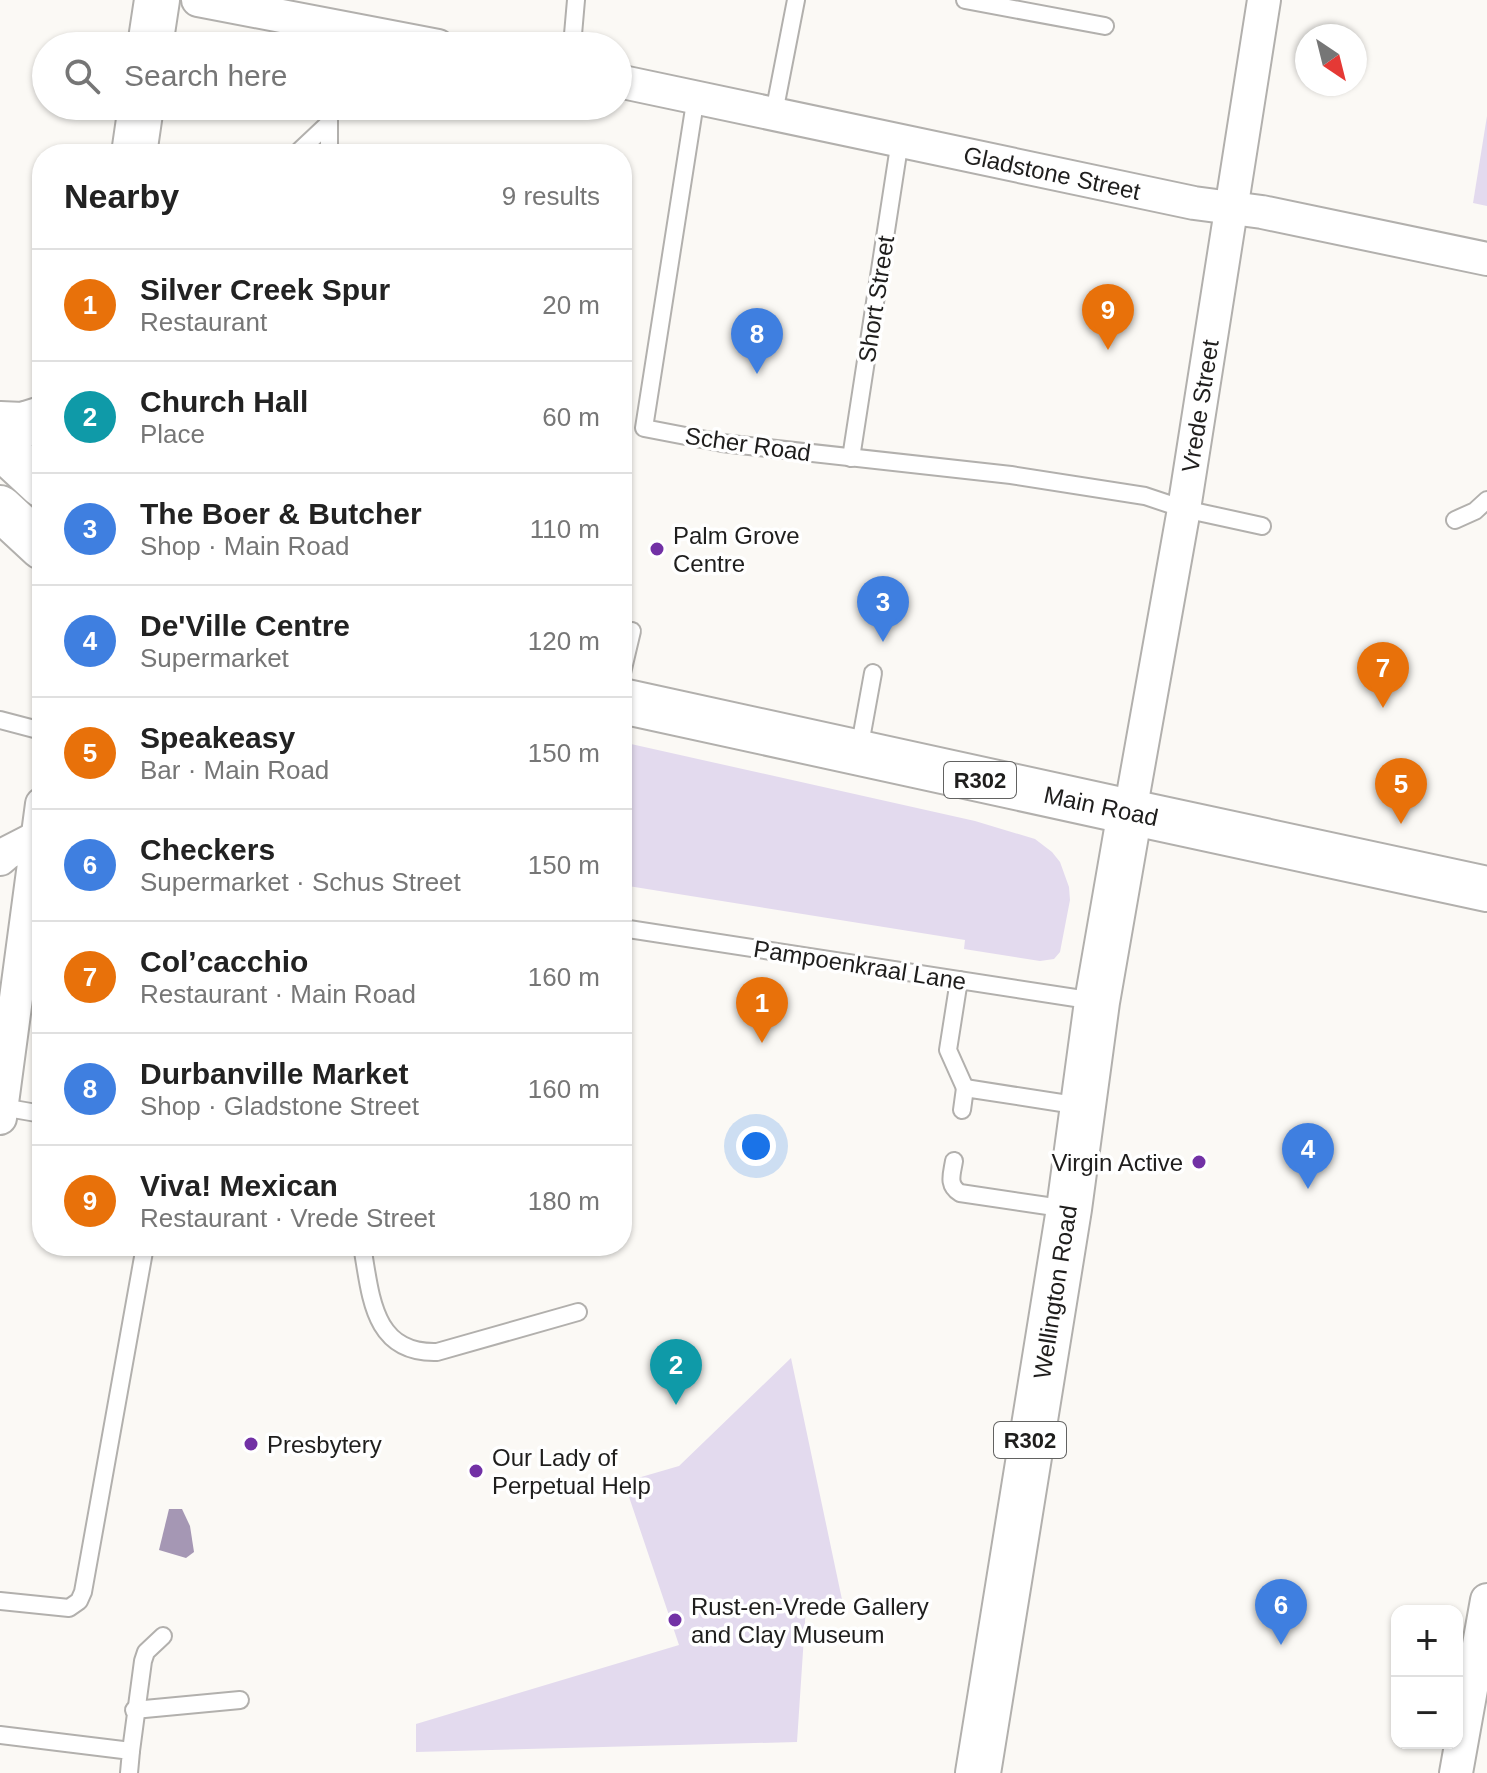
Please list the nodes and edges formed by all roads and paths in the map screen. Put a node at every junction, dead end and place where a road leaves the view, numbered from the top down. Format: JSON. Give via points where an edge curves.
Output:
{"nodes":[{"id":1,"x":157,"y":0,"type":"edge"},
{"id":2,"x":198,"y":0,"type":"edge"},
{"id":3,"x":576,"y":0,"type":"edge"},
{"id":4,"x":796,"y":0,"type":"edge"},
{"id":5,"x":965,"y":0,"type":"edge"},
{"id":6,"x":1259,"y":1,"type":"edge"},
{"id":7,"x":245,"y":4,"type":"edge"},
{"id":8,"x":1105,"y":26,"type":"dead end"},
{"id":9,"x":152,"y":32,"type":"edge"},
{"id":10,"x":318,"y":32,"type":"edge"},
{"id":11,"x":573,"y":32,"type":"edge"},
{"id":12,"x":632,"y":84,"type":"edge"},
{"id":13,"x":696,"y":96,"type":"junction"},
{"id":14,"x":774,"y":113,"type":"junction"},
{"id":15,"x":139,"y":120,"type":"edge"},
{"id":16,"x":324,"y":120,"type":"edge"},
{"id":17,"x":329,"y":120,"type":"edge"},
{"id":18,"x":900,"y":140,"type":"junction"},
{"id":19,"x":135,"y":144,"type":"edge"},
{"id":20,"x":304,"y":144,"type":"edge"},
{"id":21,"x":329,"y":144,"type":"edge"},
{"id":22,"x":1232,"y":208,"type":"junction"},
{"id":23,"x":1487,"y":259,"type":"edge"},
{"id":24,"x":32,"y":422,"type":"edge"},
{"id":25,"x":0,"y":424,"type":"edge"},
{"id":26,"x":0,"y":446,"type":"edge"},
{"id":27,"x":851,"y":458,"type":"junction"},
{"id":28,"x":32,"y":476,"type":"edge"},
{"id":29,"x":1487,"y":500,"type":"edge"},
{"id":30,"x":0,"y":508,"type":"edge"},
{"id":31,"x":1184,"y":509,"type":"junction"},
{"id":32,"x":1455,"y":520,"type":"dead end"},
{"id":33,"x":1262,"y":526,"type":"dead end"},
{"id":34,"x":32,"y":538,"type":"edge"},
{"id":35,"x":873,"y":673,"type":"dead end"},
{"id":36,"x":632,"y":703,"type":"edge"},
{"id":37,"x":0,"y":720,"type":"edge"},
{"id":38,"x":32,"y":728,"type":"edge"},
{"id":39,"x":858,"y":753,"type":"junction"},
{"id":40,"x":1130,"y":812,"type":"junction"},
{"id":41,"x":32,"y":841,"type":"edge"},
{"id":42,"x":0,"y":859,"type":"edge"},
{"id":43,"x":1487,"y":889,"type":"edge"},
{"id":44,"x":32,"y":894,"type":"edge"},
{"id":45,"x":632,"y":930,"type":"edge"},
{"id":46,"x":959,"y":980,"type":"junction"},
{"id":47,"x":1097,"y":1002,"type":"junction"},
{"id":48,"x":965,"y":1088,"type":"junction"},
{"id":49,"x":1084,"y":1106,"type":"junction"},
{"id":50,"x":962,"y":1110,"type":"dead end"},
{"id":51,"x":1,"y":1113,"type":"edge"},
{"id":52,"x":32,"y":1114,"type":"edge"},
{"id":53,"x":954,"y":1161,"type":"dead end"},
{"id":54,"x":1069,"y":1209,"type":"junction"},
{"id":55,"x":143,"y":1256,"type":"edge"},
{"id":56,"x":364,"y":1256,"type":"edge"},
{"id":57,"x":578,"y":1312,"type":"dead end"},
{"id":58,"x":1487,"y":1600,"type":"edge"},
{"id":59,"x":0,"y":1601,"type":"edge"},
{"id":60,"x":163,"y":1636,"type":"dead end"},
{"id":61,"x":240,"y":1700,"type":"dead end"},
{"id":62,"x":134,"y":1710,"type":"junction"},
{"id":63,"x":0,"y":1735,"type":"edge"},
{"id":64,"x":131,"y":1751,"type":"junction"},
{"id":65,"x":129,"y":1773,"type":"edge"},
{"id":66,"x":978,"y":1773,"type":"edge"},
{"id":67,"x":1456,"y":1773,"type":"edge"}],
"edges":[{"from":1,"to":9,"type":"main road"},
{"from":2,"to":7,"type":"street"},
{"from":3,"to":11,"type":"lane"},
{"from":4,"to":14,"type":"lane"},
{"from":5,"to":8,"type":"lane"},
{"from":6,"to":22,"type":"street","name":"Vrede Street"},
{"from":7,"to":10,"type":"street"},
{"from":12,"to":13,"type":"street","name":"Gladstone Street"},
{"from":13,"to":14,"type":"street","name":"Gladstone Street"},
{"from":13,"to":27,"type":"lane","name":"Scher Road","via":[[644,428]]},
{"from":14,"to":18,"type":"street","name":"Gladstone Street"},
{"from":15,"to":19,"type":"main road"},
{"from":16,"to":20,"type":"lane"},
{"from":17,"to":21,"type":"lane"},
{"from":18,"to":22,"type":"street","name":"Gladstone Street"},
{"from":18,"to":27,"type":"lane","name":"Short Street"},
{"from":22,"to":23,"type":"street","name":"Gladstone Street"},
{"from":22,"to":31,"type":"street","name":"Vrede Street"},
{"from":24,"to":25,"type":"main road"},
{"from":26,"to":28,"type":"main road"},
{"from":27,"to":31,"type":"lane","name":"Scher Road","via":[[1011,475],[1145,496]]},
{"from":29,"to":32,"type":"lane"},
{"from":30,"to":34,"type":"main road"},
{"from":31,"to":33,"type":"lane","name":"Scher Road"},
{"from":31,"to":40,"type":"street","name":"Vrede Street"},
{"from":35,"to":39,"type":"lane"},
{"from":36,"to":39,"type":"main road","name":"Main Road","number":"R302"},
{"from":37,"to":38,"type":"lane"},
{"from":39,"to":40,"type":"main road","name":"Main Road","number":"R302"},
{"from":40,"to":43,"type":"main road","name":"Main Road"},
{"from":40,"to":47,"type":"main road","name":"Wellington Road","number":"R302"},
{"from":41,"to":42,"type":"street"},
{"from":44,"to":51,"type":"street"},
{"from":45,"to":46,"type":"lane","name":"Pampoenkraal Lane"},
{"from":46,"to":47,"type":"lane","name":"Pampoenkraal Lane"},
{"from":46,"to":48,"type":"lane","via":[[948,1050]]},
{"from":47,"to":49,"type":"main road","name":"Wellington Road","number":"R302"},
{"from":48,"to":49,"type":"lane"},
{"from":48,"to":50,"type":"lane"},
{"from":49,"to":54,"type":"main road","name":"Wellington Road","number":"R302"},
{"from":51,"to":52,"type":"lane"},
{"from":53,"to":54,"type":"lane","via":[[951,1181],[960,1193]]},
{"from":54,"to":66,"type":"main road","name":"Wellington Road","number":"R302"},
{"from":55,"to":59,"type":"lane","via":[[83,1592],[69,1608]]},
{"from":56,"to":57,"type":"lane","via":[[376,1317],[395,1341],[416,1351],[437,1352]]},
{"from":58,"to":67,"type":"street"},
{"from":60,"to":62,"type":"lane","via":[[146,1652]]},
{"from":61,"to":62,"type":"lane"},
{"from":62,"to":64,"type":"lane"},
{"from":63,"to":64,"type":"lane"},
{"from":64,"to":65,"type":"lane"}]}
